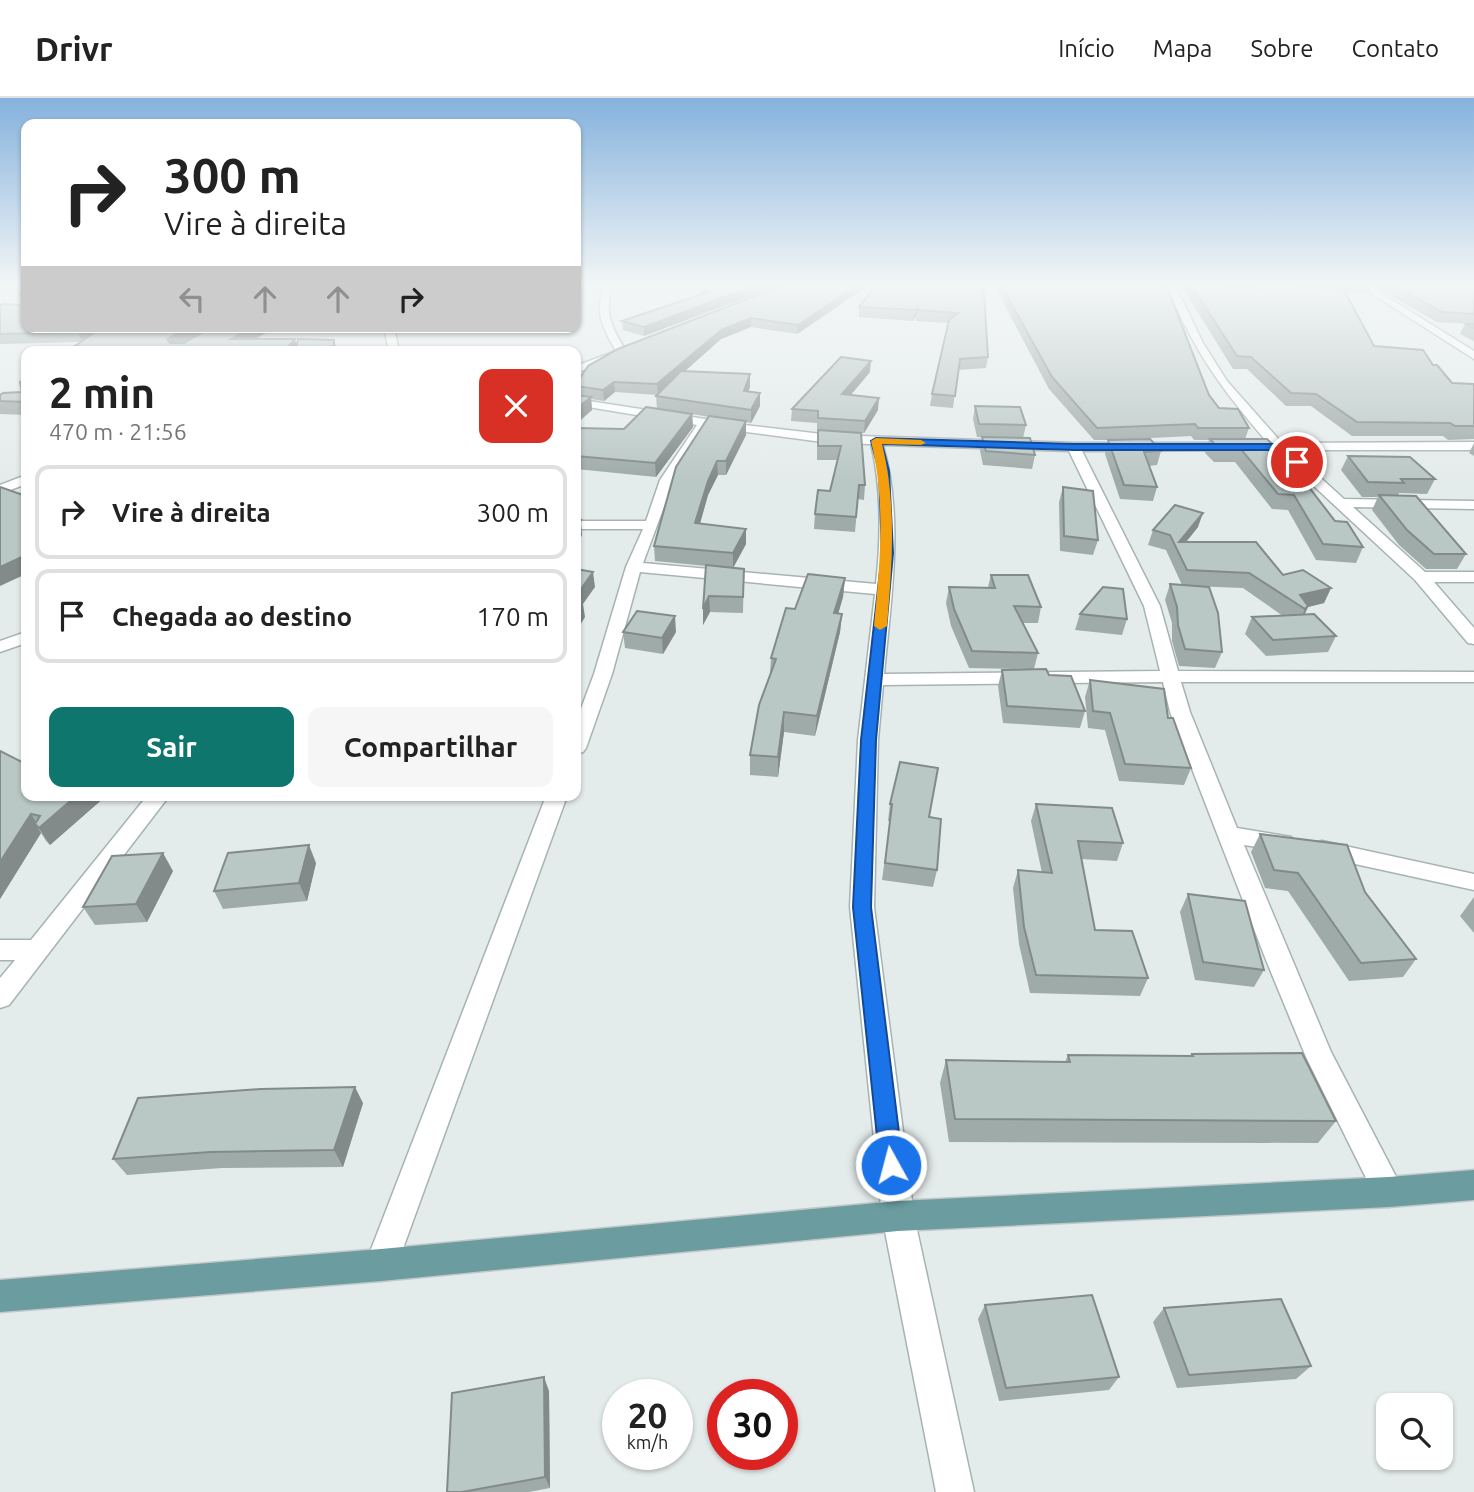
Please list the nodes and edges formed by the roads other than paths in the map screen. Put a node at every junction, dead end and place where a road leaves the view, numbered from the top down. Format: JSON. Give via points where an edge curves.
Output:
{"nodes":[{"id":1,"x":627,"y":350,"type":"edge"},
{"id":2,"x":1202,"y":350,"type":"edge"},
{"id":3,"x":610,"y":356,"type":"junction"},
{"id":4,"x":581,"y":362,"type":"edge"},
{"id":5,"x":581,"y":368,"type":"edge"},
{"id":6,"x":581,"y":403,"type":"edge"},
{"id":7,"x":705,"y":422,"type":"junction"},
{"id":8,"x":876,"y":441,"type":"junction"},
{"id":9,"x":1474,"y":446,"type":"edge"},
{"id":10,"x":1074,"y":447,"type":"junction"},
{"id":11,"x":1279,"y":447,"type":"junction"},
{"id":12,"x":21,"y":474,"type":"edge"},
{"id":13,"x":0,"y":479,"type":"edge"},
{"id":14,"x":21,"y":481,"type":"edge"},
{"id":15,"x":0,"y":490,"type":"edge"},
{"id":16,"x":1342,"y":503,"type":"junction"},
{"id":17,"x":1474,"y":505,"type":"edge"},
{"id":18,"x":581,"y":525,"type":"edge"},
{"id":19,"x":652,"y":525,"type":"junction"},
{"id":20,"x":634,"y":567,"type":"junction"},
{"id":21,"x":1421,"y":577,"type":"junction"},
{"id":22,"x":1474,"y":577,"type":"edge"},
{"id":23,"x":884,"y":590,"type":"junction"},
{"id":24,"x":21,"y":639,"type":"edge"},
{"id":25,"x":1474,"y":639,"type":"edge"},
{"id":26,"x":0,"y":648,"type":"edge"},
{"id":27,"x":1474,"y":677,"type":"edge"},
{"id":28,"x":1170,"y":678,"type":"junction"},
{"id":29,"x":874,"y":680,"type":"junction"},
{"id":30,"x":581,"y":734,"type":"edge"},
{"id":31,"x":155,"y":801,"type":"edge"},
{"id":32,"x":555,"y":801,"type":"edge"},
{"id":33,"x":1230,"y":835,"type":"junction"},
{"id":34,"x":1474,"y":882,"type":"edge"},
{"id":35,"x":0,"y":950,"type":"edge"},
{"id":36,"x":37,"y":950,"type":"junction"},
{"id":37,"x":0,"y":998,"type":"edge"},
{"id":38,"x":1474,"y":1185,"type":"edge"},
{"id":39,"x":1389,"y":1192,"type":"junction"},
{"id":40,"x":898,"y":1216,"type":"junction"},
{"id":41,"x":380,"y":1265,"type":"junction"},
{"id":42,"x":0,"y":1296,"type":"edge"},
{"id":43,"x":955,"y":1492,"type":"edge"}],
"edges":[{"from":1,"to":3,"type":"street"},
{"from":2,"to":11,"type":"street","via":[[1223,383]]},
{"from":3,"to":4,"type":"street"},
{"from":3,"to":5,"type":"street"},
{"from":6,"to":7,"type":"street"},
{"from":7,"to":8,"type":"street","via":[[784,435]]},
{"from":7,"to":19,"type":"street","via":[[667,480]]},
{"from":8,"to":10,"type":"street"},
{"from":8,"to":23,"type":"street","via":[[884,471]]},
{"from":9,"to":11,"type":"street"},
{"from":10,"to":11,"type":"street"},
{"from":10,"to":28,"type":"street","via":[[1152,606]]},
{"from":11,"to":16,"type":"street"},
{"from":12,"to":13,"type":"street"},
{"from":14,"to":15,"type":"street"},
{"from":16,"to":17,"type":"street"},
{"from":16,"to":21,"type":"street"},
{"from":18,"to":19,"type":"street"},
{"from":19,"to":20,"type":"street"},
{"from":20,"to":23,"type":"street"},
{"from":20,"to":30,"type":"street"},
{"from":21,"to":22,"type":"street"},
{"from":21,"to":25,"type":"street"},
{"from":23,"to":29,"type":"street"},
{"from":24,"to":26,"type":"street"},
{"from":27,"to":28,"type":"street"},
{"from":28,"to":29,"type":"street"},
{"from":28,"to":33,"type":"street"},
{"from":29,"to":40,"type":"street","via":[[862,907]]},
{"from":31,"to":36,"type":"street"},
{"from":32,"to":41,"type":"street"},
{"from":33,"to":34,"type":"street","via":[[1378,859]]},
{"from":33,"to":39,"type":"street","via":[[1320,1057]]},
{"from":35,"to":36,"type":"street"},
{"from":36,"to":37,"type":"street"},
{"from":38,"to":39,"type":"main road"},
{"from":39,"to":40,"type":"main road"},
{"from":40,"to":41,"type":"main road"},
{"from":40,"to":43,"type":"street"},
{"from":41,"to":42,"type":"main road"}]}
